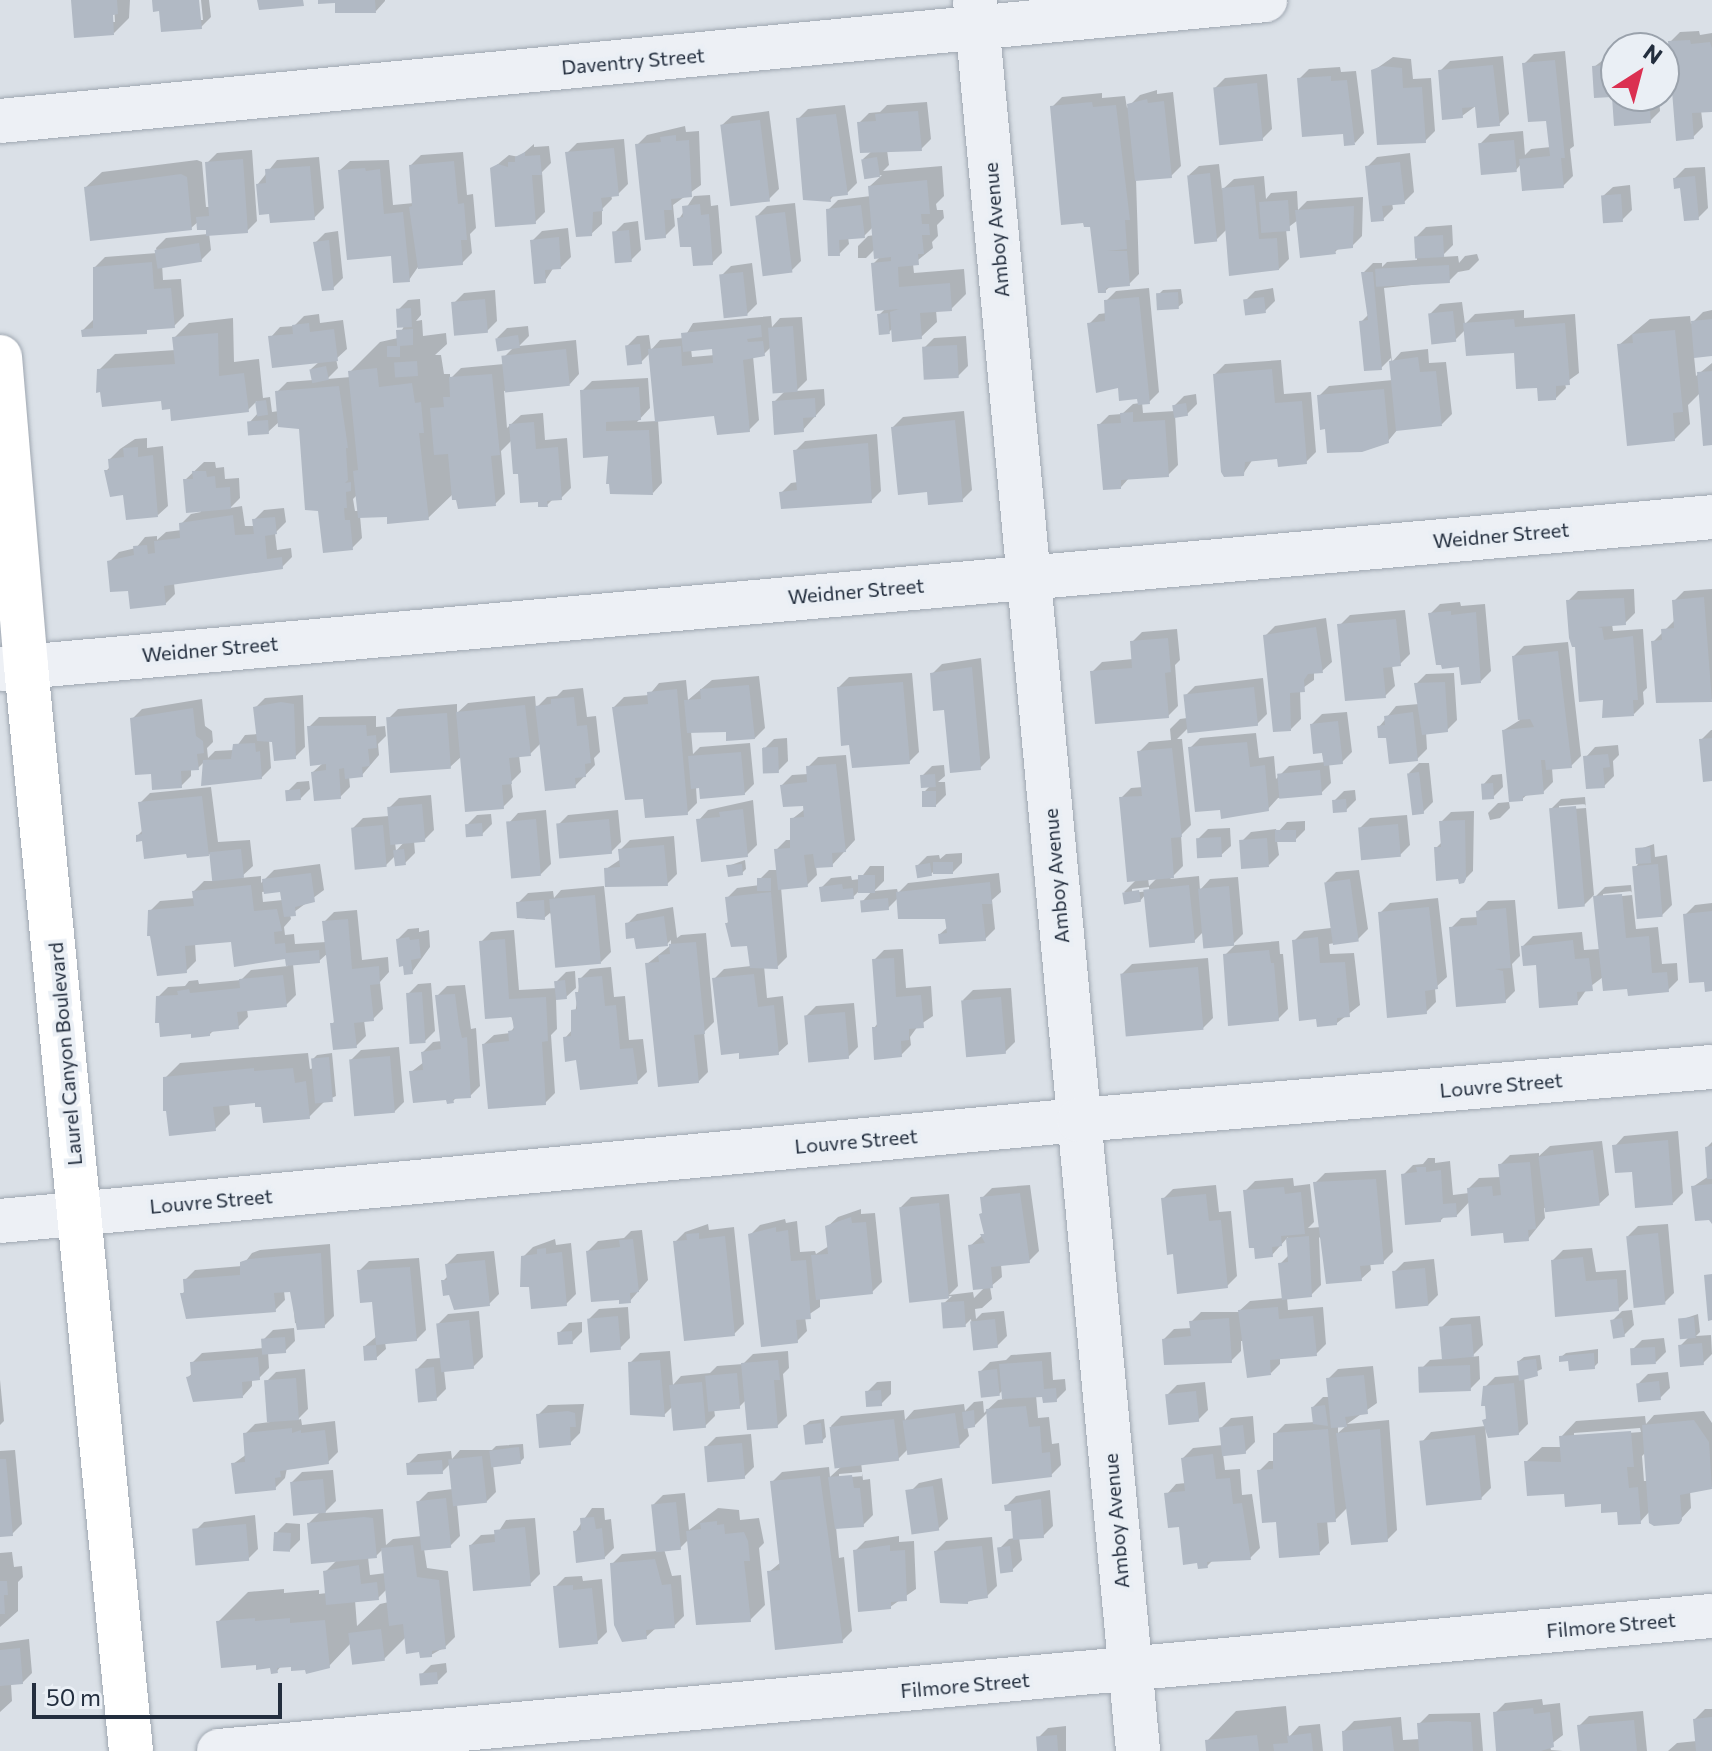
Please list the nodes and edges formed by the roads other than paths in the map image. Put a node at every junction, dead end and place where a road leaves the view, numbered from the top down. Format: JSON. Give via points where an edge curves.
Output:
{"nodes":[{"id":1,"x":1265,"y":0,"type":"edge"},
{"id":2,"x":976,"y":14,"type":"edge"},
{"id":3,"x":0,"y":121,"type":"edge"},
{"id":4,"x":0,"y":357,"type":"edge"},
{"id":5,"x":1712,"y":517,"type":"edge"},
{"id":6,"x":1028,"y":576,"type":"junction"},
{"id":7,"x":13,"y":667,"type":"edge"},
{"id":8,"x":1712,"y":1067,"type":"edge"},
{"id":9,"x":1079,"y":1120,"type":"junction"},
{"id":10,"x":78,"y":1213,"type":"junction"},
{"id":11,"x":0,"y":1221,"type":"edge"},
{"id":12,"x":1712,"y":1616,"type":"edge"},
{"id":13,"x":1130,"y":1670,"type":"junction"},
{"id":14,"x":131,"y":1751,"type":"edge"},
{"id":15,"x":219,"y":1751,"type":"edge"},
{"id":16,"x":1138,"y":1751,"type":"edge"}],
"edges":[{"from":1,"to":2,"type":"street","name":"Daventry Street"},
{"from":2,"to":3,"type":"street","name":"Daventry Street"},
{"from":2,"to":6,"type":"street","name":"Amboy Avenue"},
{"from":4,"to":7,"type":"main road","name":"Laurel Canyon Boulevard"},
{"from":5,"to":6,"type":"street","name":"Weidner Street"},
{"from":6,"to":7,"type":"street","name":"Weidner Street"},
{"from":6,"to":9,"type":"street","name":"Amboy Avenue"},
{"from":7,"to":10,"type":"main road","name":"Laurel Canyon Boulevard"},
{"from":8,"to":9,"type":"street","name":"Louvre Street"},
{"from":9,"to":10,"type":"street","name":"Louvre Street"},
{"from":9,"to":13,"type":"street","name":"Amboy Avenue"},
{"from":10,"to":11,"type":"street","name":"Louvre Street"},
{"from":10,"to":14,"type":"main road","name":"Laurel Canyon Boulevard"},
{"from":12,"to":13,"type":"street","name":"Filmore Street"},
{"from":13,"to":15,"type":"street","name":"Filmore Street"},
{"from":13,"to":16,"type":"street","name":"Amboy Avenue"}]}
